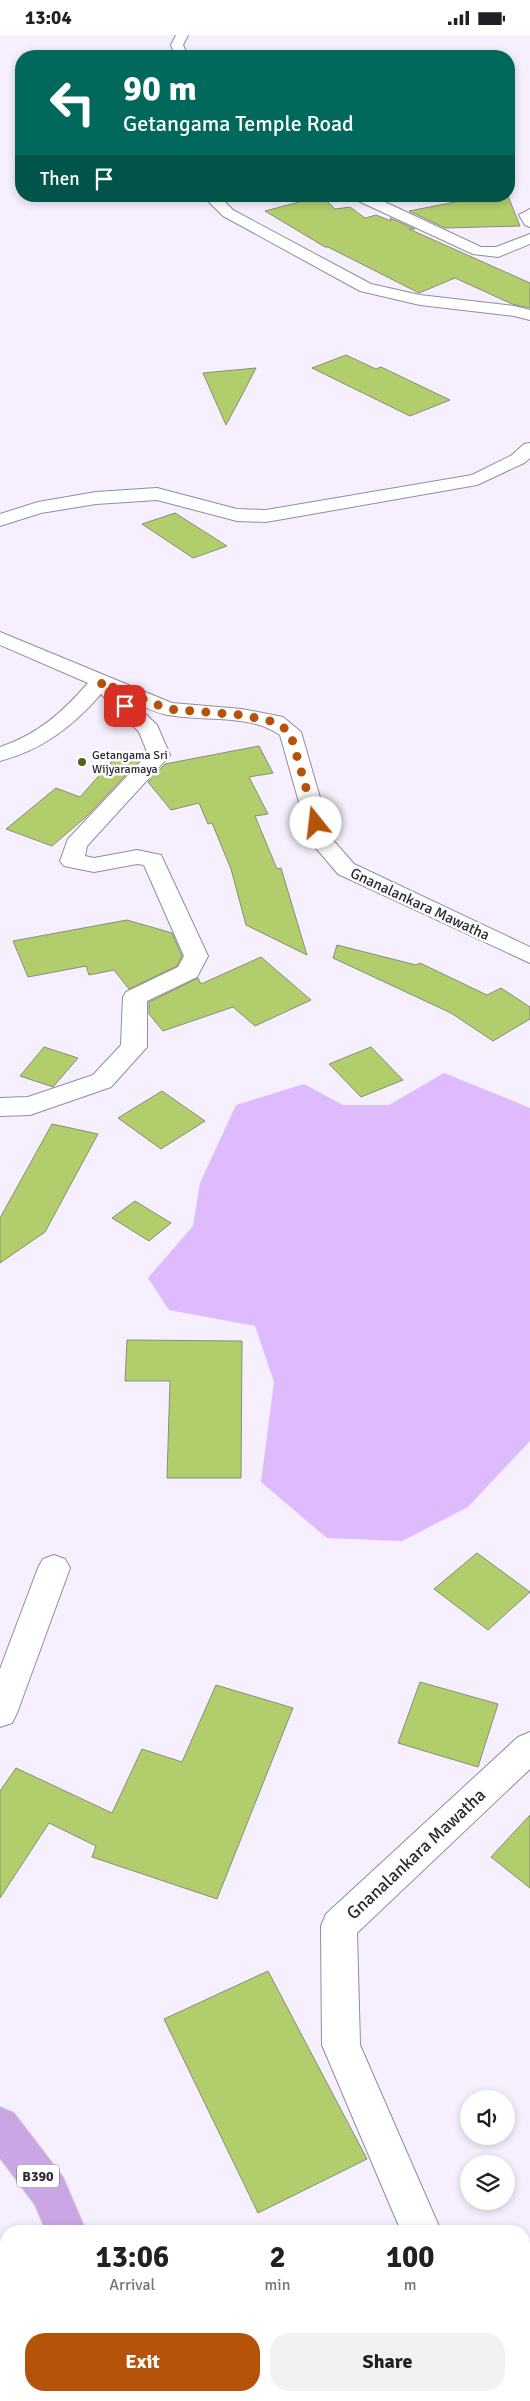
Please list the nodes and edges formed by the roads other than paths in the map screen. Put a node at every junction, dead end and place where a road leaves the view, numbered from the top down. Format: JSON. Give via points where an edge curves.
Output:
{"nodes":[{"id":1,"x":216,"y":202,"type":"edge"},
{"id":2,"x":372,"y":202,"type":"edge"},
{"id":3,"x":530,"y":213,"type":"edge"},
{"id":4,"x":530,"y":222,"type":"edge"},
{"id":5,"x":530,"y":239,"type":"edge"},
{"id":6,"x":530,"y":315,"type":"edge"},
{"id":7,"x":530,"y":448,"type":"edge"},
{"id":8,"x":0,"y":520,"type":"edge"},
{"id":9,"x":0,"y":638,"type":"edge"},
{"id":10,"x":100,"y":682,"type":"junction"},
{"id":11,"x":0,"y":754,"type":"edge"},
{"id":12,"x":530,"y":956,"type":"edge"},
{"id":13,"x":0,"y":1107,"type":"edge"},
{"id":14,"x":54,"y":1568,"type":"dead end"},
{"id":15,"x":0,"y":1713,"type":"edge"},
{"id":16,"x":530,"y":1747,"type":"edge"},
{"id":17,"x":0,"y":2126,"type":"edge"},
{"id":18,"x":63,"y":2225,"type":"edge"},
{"id":19,"x":417,"y":2225,"type":"edge"}],
"edges":[{"from":1,"to":6,"type":"street","via":[[228,213],[366,288],[420,300]]},
{"from":2,"to":5,"type":"street","via":[[478,251],[498,252]]},
{"from":3,"to":4,"type":"street","via":[[527,215]]},
{"from":7,"to":8,"type":"street","via":[[518,459],[477,480],[266,516],[237,515],[157,494],[96,497],[38,508]]},
{"from":9,"to":10,"type":"street","name":"Gnanalankara Mawatha"},
{"from":10,"to":11,"type":"street","via":[[78,709],[51,733]]},
{"from":10,"to":12,"type":"street","name":"Gnanalankara Mawatha","via":[[168,709],[242,715],[275,722],[290,732],[321,841],[346,869]]},
{"from":10,"to":13,"type":"street","via":[[149,730],[159,755],[76,843],[72,861],[94,865],[137,857],[153,860],[196,956],[188,972],[134,997],[134,1047],[102,1081],[30,1106]]},
{"from":14,"to":15,"type":"street"},
{"from":16,"to":19,"type":"street","name":"Gnanalankara Mawatha","via":[[339,1926],[341,2045]]},
{"from":17,"to":18,"type":"main road","number":"B390","via":[[49,2191]]}]}
